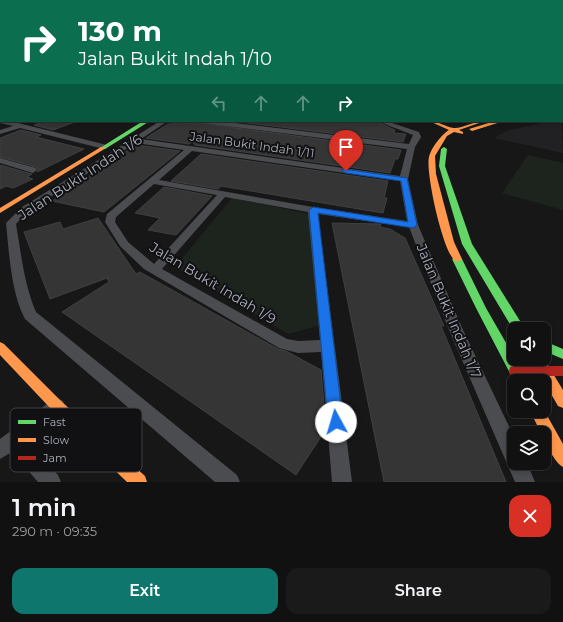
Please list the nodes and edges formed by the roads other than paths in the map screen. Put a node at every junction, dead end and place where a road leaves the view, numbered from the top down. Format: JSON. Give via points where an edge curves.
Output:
{"nodes":[{"id":1,"x":5,"y":122,"type":"edge"},
{"id":2,"x":145,"y":122,"type":"edge"},
{"id":3,"x":163,"y":122,"type":"edge"},
{"id":4,"x":212,"y":122,"type":"edge"},
{"id":5,"x":383,"y":122,"type":"edge"},
{"id":6,"x":434,"y":122,"type":"edge"},
{"id":7,"x":480,"y":122,"type":"edge"},
{"id":8,"x":495,"y":122,"type":"edge"},
{"id":9,"x":20,"y":126,"type":"junction"},
{"id":10,"x":0,"y":132,"type":"edge"},
{"id":11,"x":457,"y":132,"type":"junction"},
{"id":12,"x":119,"y":138,"type":"junction"},
{"id":13,"x":134,"y":140,"type":"junction"},
{"id":14,"x":414,"y":142,"type":"junction"},
{"id":15,"x":104,"y":147,"type":"junction"},
{"id":16,"x":190,"y":149,"type":"junction"},
{"id":17,"x":0,"y":160,"type":"edge"},
{"id":18,"x":33,"y":170,"type":"dead end"},
{"id":19,"x":404,"y":180,"type":"junction"},
{"id":20,"x":152,"y":181,"type":"junction"},
{"id":21,"x":224,"y":193,"type":"junction"},
{"id":22,"x":313,"y":210,"type":"junction"},
{"id":23,"x":0,"y":212,"type":"edge"},
{"id":24,"x":413,"y":225,"type":"junction"},
{"id":25,"x":155,"y":270,"type":"junction"},
{"id":26,"x":514,"y":320,"type":"edge"},
{"id":27,"x":328,"y":346,"type":"junction"},
{"id":28,"x":0,"y":347,"type":"edge"},
{"id":29,"x":551,"y":349,"type":"edge"},
{"id":30,"x":563,"y":354,"type":"edge"},
{"id":31,"x":541,"y":366,"type":"edge"},
{"id":32,"x":544,"y":371,"type":"junction"},
{"id":33,"x":563,"y":371,"type":"edge"},
{"id":34,"x":515,"y":372,"type":"joint"},
{"id":35,"x":563,"y":402,"type":"edge"},
{"id":36,"x":57,"y":406,"type":"joint"},
{"id":37,"x":54,"y":408,"type":"edge"},
{"id":38,"x":141,"y":408,"type":"edge"},
{"id":39,"x":142,"y":409,"type":"edge"},
{"id":40,"x":541,"y":418,"type":"edge"},
{"id":41,"x":507,"y":443,"type":"edge"},
{"id":42,"x":563,"y":459,"type":"edge"},
{"id":43,"x":519,"y":470,"type":"edge"},
{"id":44,"x":39,"y":472,"type":"edge"},
{"id":45,"x":128,"y":472,"type":"edge"},
{"id":46,"x":51,"y":482,"type":"edge"},
{"id":47,"x":139,"y":482,"type":"edge"},
{"id":48,"x":230,"y":482,"type":"edge"},
{"id":49,"x":342,"y":482,"type":"edge"},
{"id":50,"x":525,"y":482,"type":"edge"}],
"edges":[{"from":1,"to":9,"type":"street"},
{"from":2,"to":12,"type":"street"},
{"from":3,"to":13,"type":"street","name":"Jalan Bukit Indah 1/6"},
{"from":4,"to":14,"type":"street"},
{"from":5,"to":14,"type":"street","via":[[416,134]]},
{"from":6,"to":11,"type":"street"},
{"from":7,"to":11,"type":"street"},
{"from":8,"to":11,"type":"street"},
{"from":9,"to":10,"type":"street"},
{"from":9,"to":15,"type":"street"},
{"from":11,"to":26,"type":"street","via":[[444,149],[442,166],[467,244]]},
{"from":11,"to":34,"type":"street","via":[[446,135],[432,156],[432,174],[449,242]]},
{"from":12,"to":13,"type":"street","name":"Jalan Bukit Indah 1/11"},
{"from":12,"to":15,"type":"street"},
{"from":13,"to":16,"type":"street","name":"Jalan Bukit Indah 1/11"},
{"from":13,"to":38,"type":"street","name":"Jalan Bukit Indah 1/6","via":[[25,209],[11,223],[30,315]]},
{"from":14,"to":19,"type":"street","name":"Jalan Bukit Indah 1/7"},
{"from":15,"to":23,"type":"street"},
{"from":16,"to":19,"type":"street","name":"Jalan Bukit Indah 1/11"},
{"from":16,"to":20,"type":"street","name":"Jalan Bukit Indah 1/9"},
{"from":17,"to":18,"type":"street"},
{"from":19,"to":24,"type":"street","name":"Jalan Bukit Indah 1/7"},
{"from":20,"to":21,"type":"street"},
{"from":20,"to":25,"type":"street","name":"Jalan Bukit Indah 1/9","via":[[111,216],[110,222],[124,244]]},
{"from":21,"to":22,"type":"street"},
{"from":21,"to":25,"type":"street"},
{"from":22,"to":24,"type":"street"},
{"from":22,"to":27,"type":"street"},
{"from":24,"to":41,"type":"street","name":"Jalan Bukit Indah 1/7","via":[[456,330]]},
{"from":25,"to":27,"type":"street","name":"Jalan Bukit Indah 1/9","via":[[284,344],[298,347]]},
{"from":27,"to":49,"type":"street"},
{"from":28,"to":36,"type":"street"},
{"from":29,"to":30,"type":"street"},
{"from":31,"to":32,"type":"street"},
{"from":32,"to":33,"type":"street"},
{"from":32,"to":34,"type":"street"},
{"from":32,"to":35,"type":"street"},
{"from":36,"to":37,"type":"street"},
{"from":39,"to":48,"type":"street","name":"Jalan Bukit Indah 1/6"},
{"from":40,"to":42,"type":"street"},
{"from":43,"to":50,"type":"street"},
{"from":44,"to":46,"type":"street"},
{"from":45,"to":47,"type":"street"}]}
